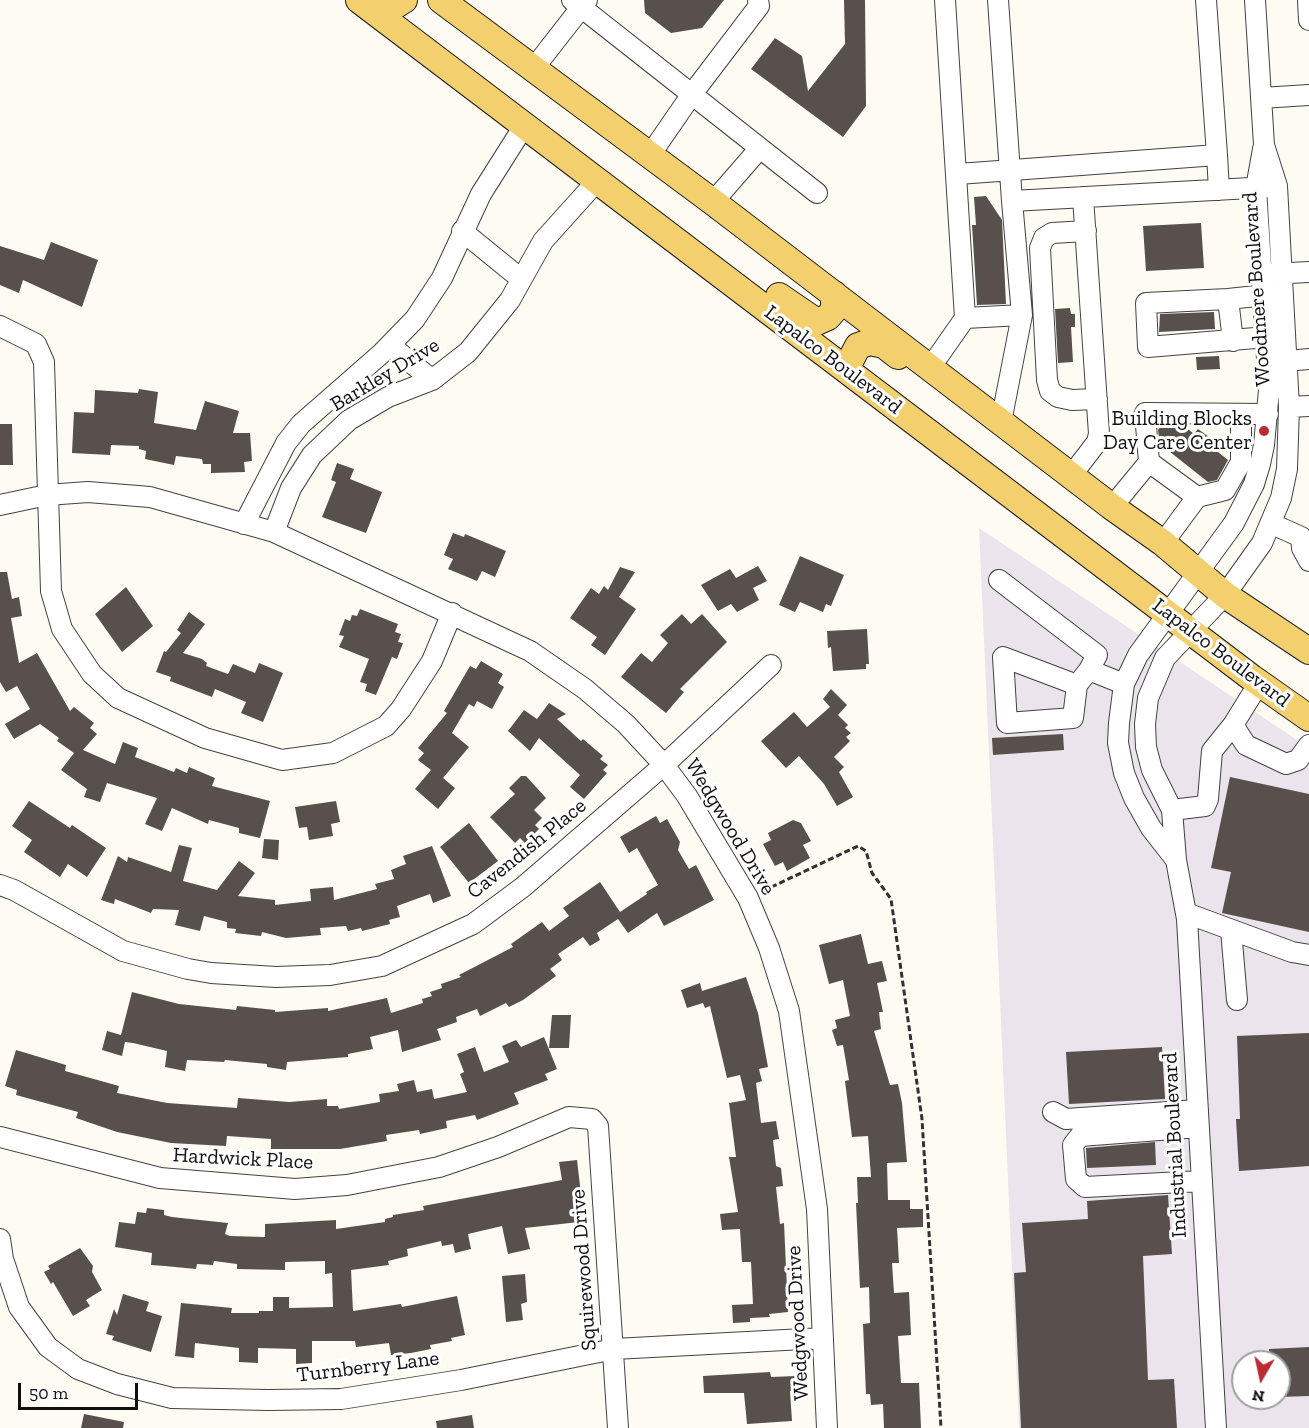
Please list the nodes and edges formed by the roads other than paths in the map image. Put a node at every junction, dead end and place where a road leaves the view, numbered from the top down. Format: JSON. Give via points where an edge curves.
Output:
{"nodes":[{"id":1,"x":358,"y":0,"type":"edge"},
{"id":2,"x":385,"y":0,"type":"edge"},
{"id":3,"x":404,"y":0,"type":"edge"},
{"id":4,"x":441,"y":0,"type":"edge"},
{"id":5,"x":758,"y":0,"type":"edge"},
{"id":6,"x":945,"y":0,"type":"edge"},
{"id":7,"x":998,"y":0,"type":"edge"},
{"id":8,"x":1206,"y":0,"type":"edge"},
{"id":9,"x":1254,"y":0,"type":"edge"},
{"id":10,"x":1308,"y":0,"type":"edge"},
{"id":11,"x":580,"y":2,"type":"edge"},
{"id":12,"x":1309,"y":20,"type":"edge"},
{"id":13,"x":534,"y":68,"type":"junction"},
{"id":14,"x":692,"y":94,"type":"junction"},
{"id":15,"x":1309,"y":95,"type":"edge"},
{"id":16,"x":1261,"y":98,"type":"junction"},
{"id":17,"x":524,"y":126,"type":"junction"},
{"id":18,"x":1264,"y":145,"type":"junction"},
{"id":19,"x":760,"y":148,"type":"junction"},
{"id":20,"x":650,"y":155,"type":"junction"},
{"id":21,"x":1217,"y":155,"type":"junction"},
{"id":22,"x":1010,"y":169,"type":"junction"},
{"id":23,"x":958,"y":174,"type":"junction"},
{"id":24,"x":597,"y":181,"type":"junction"},
{"id":25,"x":1276,"y":186,"type":"junction"},
{"id":26,"x":1256,"y":188,"type":"junction"},
{"id":27,"x":1219,"y":190,"type":"junction"},
{"id":28,"x":817,"y":193,"type":"dead end"},
{"id":29,"x":1083,"y":197,"type":"junction"},
{"id":30,"x":1012,"y":201,"type":"junction"},
{"id":31,"x":713,"y":202,"type":"junction"},
{"id":32,"x":462,"y":231,"type":"junction"},
{"id":33,"x":1086,"y":231,"type":"junction"},
{"id":34,"x":668,"y":234,"type":"junction"},
{"id":35,"x":1309,"y":272,"type":"edge"},
{"id":36,"x":521,"y":279,"type":"junction"},
{"id":37,"x":1272,"y":284,"type":"junction"},
{"id":38,"x":834,"y":294,"type":"junction"},
{"id":39,"x":1228,"y":299,"type":"junction"},
{"id":40,"x":1022,"y":315,"type":"junction"},
{"id":41,"x":965,"y":318,"type":"junction"},
{"id":42,"x":0,"y":326,"type":"edge"},
{"id":43,"x":1276,"y":336,"type":"junction"},
{"id":44,"x":1233,"y":341,"type":"junction"},
{"id":45,"x":390,"y":345,"type":"junction"},
{"id":46,"x":1309,"y":359,"type":"edge"},
{"id":47,"x":1277,"y":362,"type":"junction"},
{"id":48,"x":930,"y":368,"type":"junction"},
{"id":49,"x":846,"y":369,"type":"junction"},
{"id":50,"x":432,"y":380,"type":"junction"},
{"id":51,"x":1096,"y":399,"type":"junction"},
{"id":52,"x":1309,"y":406,"type":"edge"},
{"id":53,"x":1289,"y":407,"type":"junction"},
{"id":54,"x":313,"y":412,"type":"junction"},
{"id":55,"x":1241,"y":414,"type":"junction"},
{"id":56,"x":1268,"y":414,"type":"junction"},
{"id":57,"x":1001,"y":422,"type":"junction"},
{"id":58,"x":336,"y":432,"type":"junction"},
{"id":59,"x":1048,"y":459,"type":"junction"},
{"id":60,"x":1149,"y":462,"type":"junction"},
{"id":61,"x":1071,"y":476,"type":"junction"},
{"id":62,"x":47,"y":495,"type":"junction"},
{"id":63,"x":1197,"y":497,"type":"junction"},
{"id":64,"x":0,"y":505,"type":"edge"},
{"id":65,"x":1112,"y":507,"type":"junction"},
{"id":66,"x":244,"y":524,"type":"junction"},
{"id":67,"x":1272,"y":524,"type":"junction"},
{"id":68,"x":274,"y":532,"type":"junction"},
{"id":69,"x":1163,"y":543,"type":"junction"},
{"id":70,"x":1309,"y":561,"type":"edge"},
{"id":71,"x":1197,"y":573,"type":"junction"},
{"id":72,"x":999,"y":580,"type":"dead end"},
{"id":73,"x":1225,"y":595,"type":"junction"},
{"id":74,"x":1167,"y":612,"type":"junction"},
{"id":75,"x":452,"y":614,"type":"junction"},
{"id":76,"x":1189,"y":629,"type":"junction"},
{"id":77,"x":1309,"y":651,"type":"edge"},
{"id":78,"x":771,"y":664,"type":"dead end"},
{"id":79,"x":1259,"y":683,"type":"junction"},
{"id":80,"x":1124,"y":684,"type":"junction"},
{"id":81,"x":1309,"y":718,"type":"edge"},
{"id":82,"x":1233,"y":725,"type":"junction"},
{"id":83,"x":1309,"y":745,"type":"edge"},
{"id":84,"x":664,"y":765,"type":"junction"},
{"id":85,"x":1172,"y":810,"type":"junction"},
{"id":86,"x":1176,"y":860,"type":"junction"},
{"id":87,"x":0,"y":885,"type":"edge"},
{"id":88,"x":1186,"y":913,"type":"junction"},
{"id":89,"x":1231,"y":930,"type":"junction"},
{"id":90,"x":1309,"y":955,"type":"edge"},
{"id":91,"x":1237,"y":1000,"type":"dead end"},
{"id":92,"x":1053,"y":1112,"type":"dead end"},
{"id":93,"x":585,"y":1118,"type":"joint"},
{"id":94,"x":1198,"y":1119,"type":"junction"},
{"id":95,"x":0,"y":1137,"type":"edge"},
{"id":96,"x":1202,"y":1181,"type":"junction"},
{"id":97,"x":0,"y":1239,"type":"edge"},
{"id":98,"x":823,"y":1338,"type":"junction"},
{"id":99,"x":614,"y":1349,"type":"junction"},
{"id":100,"x":618,"y":1428,"type":"edge"},
{"id":101,"x":827,"y":1428,"type":"edge"},
{"id":102,"x":1216,"y":1428,"type":"edge"}],
"edges":[{"from":1,"to":17,"type":"main road","name":"Lapalco Boulevard"},
{"from":2,"to":3,"type":"main road","via":[[396,5]]},
{"from":4,"to":13,"type":"main road"},
{"from":5,"to":14,"type":"street","via":[[759,6]]},
{"from":6,"to":23,"type":"street"},
{"from":7,"to":22,"type":"street"},
{"from":8,"to":21,"type":"street"},
{"from":9,"to":16,"type":"street","name":"Woodmere Boulevard"},
{"from":10,"to":12,"type":"street"},
{"from":11,"to":13,"type":"street"},
{"from":11,"to":14,"type":"street"},
{"from":13,"to":20,"type":"main road"},
{"from":14,"to":19,"type":"street"},
{"from":14,"to":20,"type":"street"},
{"from":15,"to":16,"type":"street"},
{"from":16,"to":18,"type":"street","name":"Woodmere Boulevard"},
{"from":17,"to":24,"type":"main road","name":"Lapalco Boulevard"},
{"from":17,"to":32,"type":"street"},
{"from":18,"to":25,"type":"street","name":"Woodmere Boulevard"},
{"from":18,"to":26,"type":"street","name":"Woodmere Boulevard"},
{"from":19,"to":28,"type":"street"},
{"from":19,"to":31,"type":"street"},
{"from":20,"to":31,"type":"main road"},
{"from":21,"to":22,"type":"street"},
{"from":21,"to":27,"type":"street"},
{"from":22,"to":23,"type":"street"},
{"from":22,"to":30,"type":"street"},
{"from":23,"to":41,"type":"street"},
{"from":24,"to":34,"type":"main road","name":"Lapalco Boulevard"},
{"from":24,"to":36,"type":"street","name":"Barkley Drive","via":[[543,241]]},
{"from":25,"to":26,"type":"street"},
{"from":25,"to":37,"type":"street","name":"Woodmere Boulevard"},
{"from":26,"to":27,"type":"street"},
{"from":26,"to":37,"type":"street","name":"Woodmere Boulevard"},
{"from":27,"to":29,"type":"street"},
{"from":29,"to":30,"type":"street"},
{"from":29,"to":33,"type":"street"},
{"from":30,"to":40,"type":"street"},
{"from":31,"to":38,"type":"main road"},
{"from":32,"to":36,"type":"street"},
{"from":32,"to":45,"type":"street","via":[[442,278],[415,319]]},
{"from":33,"to":51,"type":"street"},
{"from":33,"to":51,"type":"street","via":[[1052,233],[1044,238],[1040,248],[1047,385],[1058,397]]},
{"from":34,"to":38,"type":"main road","via":[[720,252],[817,322],[834,310]]},
{"from":34,"to":49,"type":"main road","name":"Lapalco Boulevard"},
{"from":35,"to":37,"type":"street"},
{"from":36,"to":50,"type":"street","name":"Barkley Drive","via":[[510,300],[468,351]]},
{"from":37,"to":39,"type":"street"},
{"from":37,"to":43,"type":"street","name":"Woodmere Boulevard"},
{"from":38,"to":48,"type":"main road"},
{"from":39,"to":44,"type":"street"},
{"from":39,"to":44,"type":"street","via":[[1146,303],[1148,347]]},
{"from":40,"to":41,"type":"street"},
{"from":40,"to":57,"type":"street"},
{"from":41,"to":48,"type":"street"},
{"from":42,"to":62,"type":"street","via":[[36,344],[44,362]]},
{"from":43,"to":44,"type":"street"},
{"from":43,"to":47,"type":"street","name":"Woodmere Boulevard"},
{"from":45,"to":50,"type":"street"},
{"from":45,"to":54,"type":"street"},
{"from":46,"to":47,"type":"street"},
{"from":47,"to":53,"type":"street","name":"Woodmere Boulevard"},
{"from":47,"to":56,"type":"street","name":"Woodmere Boulevard"},
{"from":48,"to":57,"type":"main road"},
{"from":49,"to":59,"type":"main road","via":[[858,346],[870,342],[884,345],[989,429]]},
{"from":49,"to":74,"type":"main road","name":"Lapalco Boulevard"},
{"from":50,"to":58,"type":"street","name":"Barkley Drive","via":[[388,397]]},
{"from":51,"to":61,"type":"street","via":[[1097,442]]},
{"from":52,"to":53,"type":"street"},
{"from":53,"to":67,"type":"street","name":"Woodmere Boulevard","via":[[1287,470]]},
{"from":54,"to":58,"type":"street"},
{"from":54,"to":66,"type":"street","via":[[286,443]]},
{"from":55,"to":56,"type":"street"},
{"from":55,"to":60,"type":"street","via":[[1144,413]]},
{"from":55,"to":63,"type":"street","via":[[1241,462],[1225,490]]},
{"from":56,"to":71,"type":"street","name":"Woodmere Boulevard","via":[[1254,484],[1233,523]]},
{"from":57,"to":59,"type":"main road"},
{"from":58,"to":68,"type":"street","name":"Barkley Drive","via":[[312,455],[291,488]]},
{"from":59,"to":61,"type":"main road"},
{"from":60,"to":63,"type":"street"},
{"from":60,"to":65,"type":"street"},
{"from":61,"to":65,"type":"main road"},
{"from":62,"to":64,"type":"street","name":"Wedgwood Drive"},
{"from":62,"to":66,"type":"street","name":"Wedgwood Drive","via":[[88,492],[150,497]]},
{"from":62,"to":75,"type":"street","via":[[51,591],[62,628],[92,674],[118,698],[205,738],[282,760],[333,753],[386,726],[401,710],[432,661]]},
{"from":63,"to":69,"type":"street"},
{"from":65,"to":69,"type":"main road"},
{"from":66,"to":68,"type":"street","name":"Wedgwood Drive"},
{"from":67,"to":70,"type":"street","via":[[1301,537]]},
{"from":67,"to":73,"type":"street","name":"Woodmere Boulevard"},
{"from":68,"to":75,"type":"street","name":"Wedgwood Drive"},
{"from":69,"to":71,"type":"main road"},
{"from":71,"to":73,"type":"main road"},
{"from":71,"to":74,"type":"street","name":"Industrial Boulevard"},
{"from":72,"to":80,"type":"street","via":[[1097,655],[1083,677]]},
{"from":73,"to":76,"type":"street","name":"Industrial Boulevard"},
{"from":73,"to":77,"type":"main road"},
{"from":74,"to":76,"type":"main road","name":"Lapalco Boulevard"},
{"from":74,"to":80,"type":"street","name":"Industrial Boulevard"},
{"from":75,"to":84,"type":"street","name":"Wedgwood Drive","via":[[530,651],[585,689],[626,724]]},
{"from":76,"to":79,"type":"main road","name":"Lapalco Boulevard"},
{"from":76,"to":85,"type":"street","name":"Industrial Boulevard","via":[[1165,658],[1155,678],[1145,724],[1152,770]]},
{"from":78,"to":84,"type":"street","name":"Cavendish Place"},
{"from":79,"to":81,"type":"main road","name":"Lapalco Boulevard"},
{"from":79,"to":82,"type":"street"},
{"from":80,"to":86,"type":"street","name":"Industrial Boulevard","via":[[1118,743],[1124,773],[1151,828]]},
{"from":82,"to":83,"type":"street","via":[[1246,745],[1286,764],[1298,760]]},
{"from":82,"to":85,"type":"street","via":[[1212,751],[1205,806]]},
{"from":84,"to":87,"type":"street","name":"Cavendish Place","via":[[523,887],[472,924],[382,966],[330,975],[276,977],[188,969],[123,951]]},
{"from":84,"to":98,"type":"street","name":"Wedgwood Drive","via":[[748,898],[789,1011],[813,1166]]},
{"from":85,"to":86,"type":"street","name":"Industrial Boulevard"},
{"from":86,"to":88,"type":"street","name":"Industrial Boulevard"},
{"from":88,"to":89,"type":"street"},
{"from":88,"to":94,"type":"street","name":"Industrial Boulevard"},
{"from":89,"to":90,"type":"street"},
{"from":89,"to":91,"type":"street"},
{"from":92,"to":94,"type":"street","via":[[1066,1119]]},
{"from":93,"to":95,"type":"street","name":"Hardwick Place","via":[[569,1117],[439,1167],[347,1185],[295,1189],[160,1178]]},
{"from":93,"to":99,"type":"street","name":"Squirewood Drive","via":[[598,1126]]},
{"from":94,"to":96,"type":"street","name":"Industrial Boulevard"},
{"from":94,"to":96,"type":"street","via":[[1080,1136],[1073,1145],[1076,1179],[1085,1188]]},
{"from":96,"to":102,"type":"street","name":"Industrial Boulevard"},
{"from":97,"to":99,"type":"street","name":"Turnberry Lane","via":[[19,1307],[48,1347],[78,1369],[172,1398],[341,1399]]},
{"from":98,"to":99,"type":"street","name":"Turnberry Lane"},
{"from":98,"to":101,"type":"street","name":"Wedgwood Drive"},
{"from":99,"to":100,"type":"street","name":"Squirewood Drive"}]}
